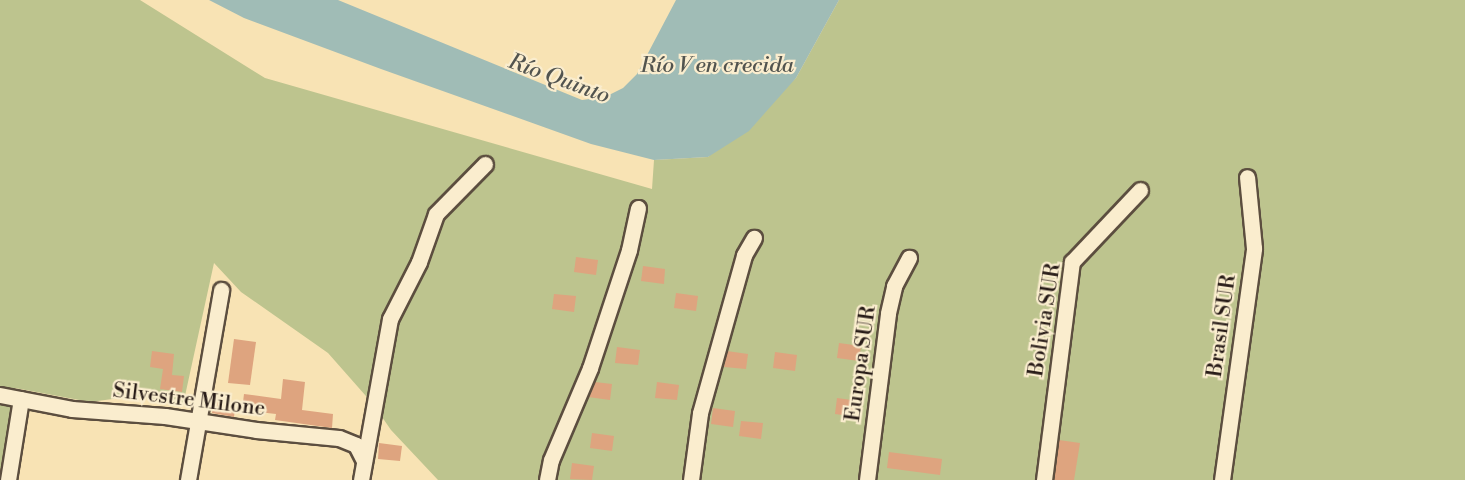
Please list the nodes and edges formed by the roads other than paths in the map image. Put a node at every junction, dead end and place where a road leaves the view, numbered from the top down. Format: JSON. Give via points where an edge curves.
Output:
{"nodes":[{"id":1,"x":485,"y":164,"type":"dead end"},
{"id":2,"x":1247,"y":177,"type":"dead end"},
{"id":3,"x":1140,"y":190,"type":"dead end"},
{"id":4,"x":638,"y":208,"type":"dead end"},
{"id":5,"x":754,"y":238,"type":"dead end"},
{"id":6,"x":909,"y":258,"type":"dead end"},
{"id":7,"x":221,"y":290,"type":"dead end"},
{"id":8,"x":0,"y":395,"type":"edge"},
{"id":9,"x":21,"y":399,"type":"junction"},
{"id":10,"x":196,"y":422,"type":"junction"},
{"id":11,"x":364,"y":461,"type":"junction"},
{"id":12,"x":8,"y":480,"type":"edge"},
{"id":13,"x":188,"y":480,"type":"edge"},
{"id":14,"x":361,"y":480,"type":"edge"},
{"id":15,"x":547,"y":480,"type":"edge"},
{"id":16,"x":691,"y":480,"type":"edge"},
{"id":17,"x":867,"y":480,"type":"edge"},
{"id":18,"x":1044,"y":480,"type":"edge"},
{"id":19,"x":1222,"y":480,"type":"edge"}],
"edges":[{"from":1,"to":11,"type":"street","via":[[436,214],[419,262],[390,319]]},
{"from":2,"to":19,"type":"street","name":"Brasil SUR","via":[[1254,248]]},
{"from":3,"to":18,"type":"street","name":"Bolivia SUR","via":[[1072,262]]},
{"from":4,"to":15,"type":"street","via":[[629,250],[590,368],[551,460]]},
{"from":5,"to":16,"type":"street","via":[[744,255],[700,413]]},
{"from":6,"to":17,"type":"street","name":"Europa SUR","via":[[894,286],[888,313]]},
{"from":7,"to":10,"type":"street"},
{"from":8,"to":9,"type":"street","name":"Silvestre Milone"},
{"from":9,"to":10,"type":"street","name":"Silvestre Milone","via":[[72,409]]},
{"from":9,"to":12,"type":"street"},
{"from":10,"to":11,"type":"street","name":"Silvestre Milone","via":[[339,438],[356,445]]},
{"from":10,"to":13,"type":"street"},
{"from":11,"to":14,"type":"street"}]}
